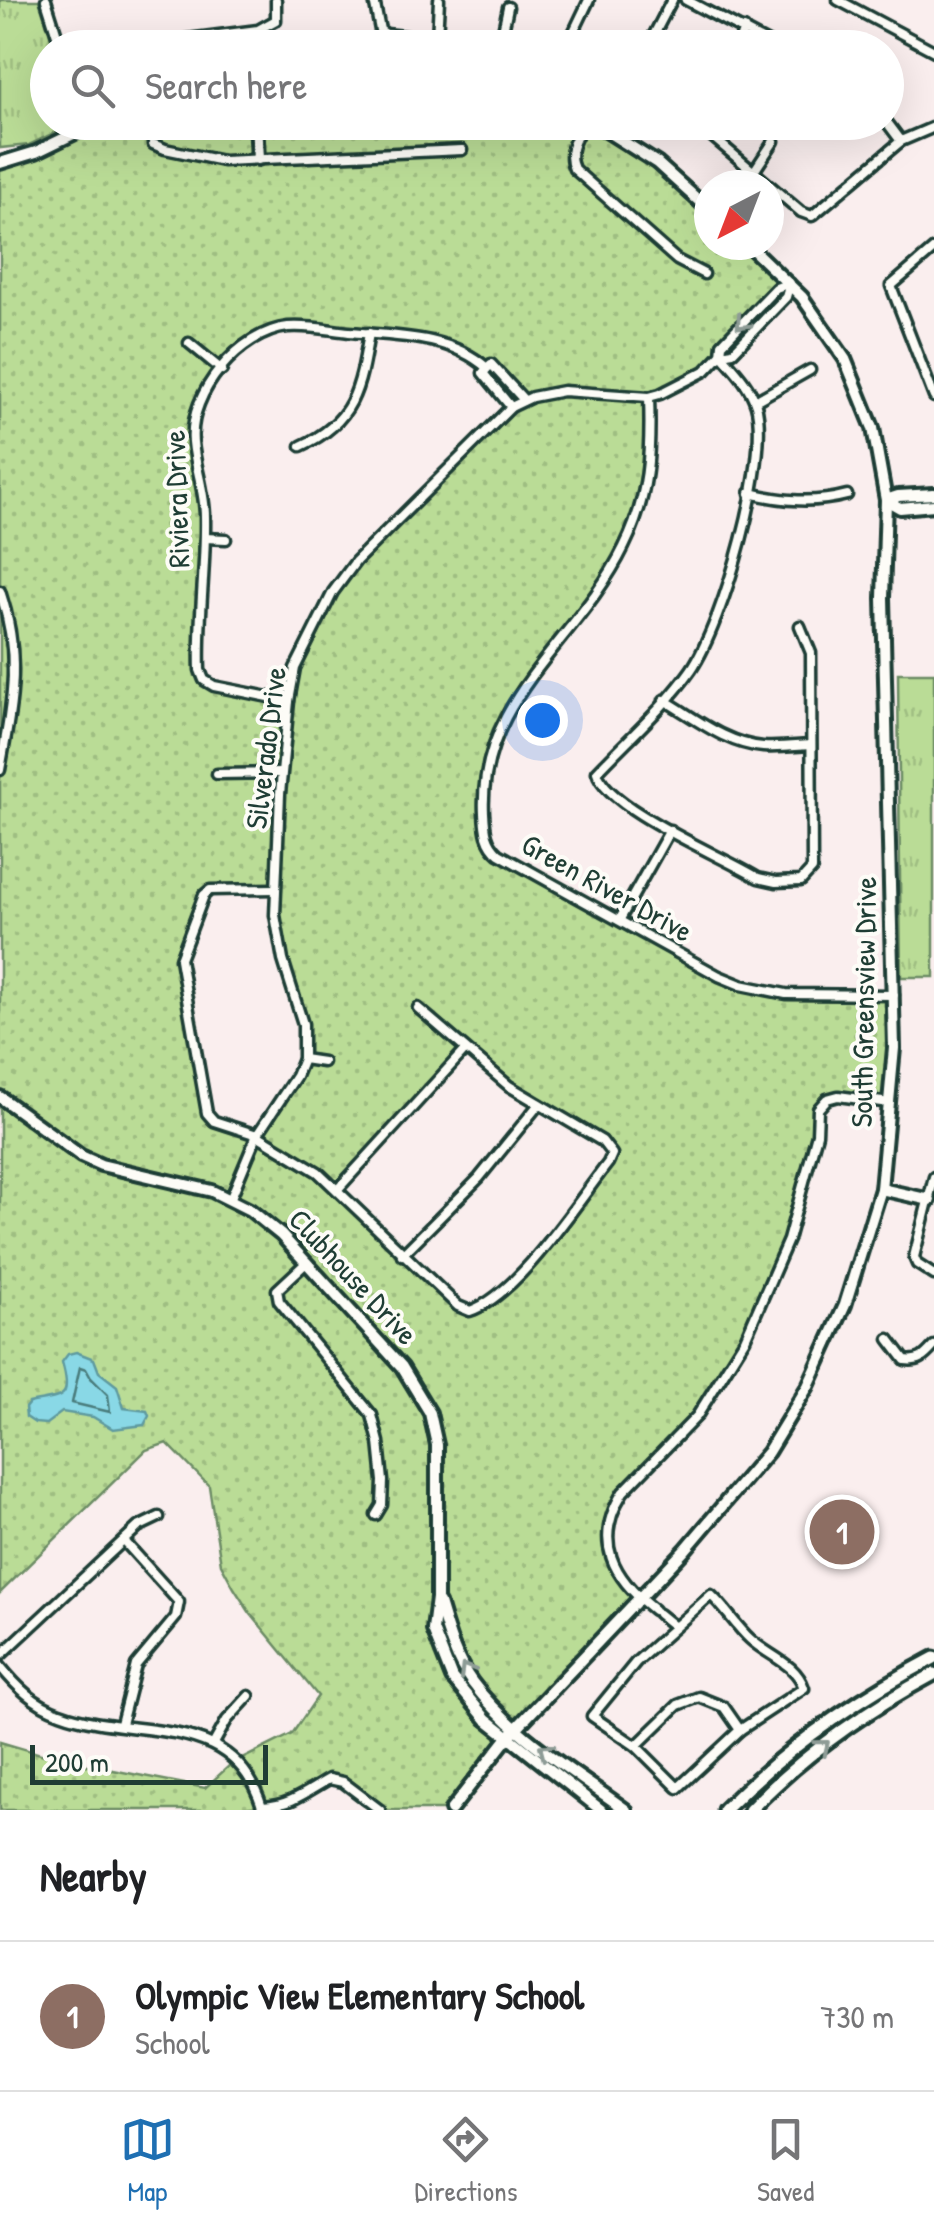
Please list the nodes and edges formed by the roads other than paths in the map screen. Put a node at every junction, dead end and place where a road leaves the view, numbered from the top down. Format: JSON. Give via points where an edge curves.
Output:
{"nodes":[{"id":1,"x":46,"y":0,"type":"edge"},
{"id":2,"x":276,"y":0,"type":"edge"},
{"id":3,"x":374,"y":0,"type":"edge"},
{"id":4,"x":439,"y":0,"type":"edge"},
{"id":5,"x":589,"y":0,"type":"edge"},
{"id":6,"x":672,"y":0,"type":"edge"},
{"id":7,"x":686,"y":0,"type":"edge"},
{"id":8,"x":838,"y":0,"type":"edge"},
{"id":9,"x":508,"y":7,"type":"dead end"},
{"id":10,"x":744,"y":28,"type":"joint"},
{"id":11,"x":55,"y":30,"type":"edge"},
{"id":12,"x":258,"y":30,"type":"edge"},
{"id":13,"x":380,"y":30,"type":"edge"},
{"id":14,"x":437,"y":30,"type":"edge"},
{"id":15,"x":503,"y":30,"type":"edge"},
{"id":16,"x":575,"y":30,"type":"edge"},
{"id":17,"x":656,"y":30,"type":"edge"},
{"id":18,"x":747,"y":30,"type":"edge"},
{"id":19,"x":894,"y":30,"type":"edge"},
{"id":20,"x":904,"y":35,"type":"edge"},
{"id":21,"x":934,"y":51,"type":"edge"},
{"id":22,"x":934,"y":127,"type":"edge"},
{"id":23,"x":61,"y":140,"type":"edge"},
{"id":24,"x":257,"y":140,"type":"edge"},
{"id":25,"x":575,"y":140,"type":"edge"},
{"id":26,"x":621,"y":140,"type":"edge"},
{"id":27,"x":716,"y":140,"type":"edge"},
{"id":28,"x":774,"y":141,"type":"dead end"},
{"id":29,"x":901,"y":142,"type":"joint"},
{"id":30,"x":153,"y":144,"type":"dead end"},
{"id":31,"x":462,"y":150,"type":"dead end"},
{"id":32,"x":258,"y":159,"type":"junction"},
{"id":33,"x":0,"y":162,"type":"edge"},
{"id":34,"x":753,"y":170,"type":"edge"},
{"id":35,"x":756,"y":170,"type":"edge"},
{"id":36,"x":694,"y":196,"type":"edge"},
{"id":37,"x":784,"y":197,"type":"edge"},
{"id":38,"x":934,"y":249,"type":"edge"},
{"id":39,"x":765,"y":260,"type":"edge"},
{"id":40,"x":704,"y":274,"type":"dead end"},
{"id":41,"x":790,"y":283,"type":"junction"},
{"id":42,"x":369,"y":333,"type":"junction"},
{"id":43,"x":189,"y":344,"type":"dead end"},
{"id":44,"x":721,"y":354,"type":"junction"},
{"id":45,"x":487,"y":368,"type":"junction"},
{"id":46,"x":222,"y":370,"type":"junction"},
{"id":47,"x":810,"y":370,"type":"dead end"},
{"id":48,"x":649,"y":397,"type":"junction"},
{"id":49,"x":934,"y":397,"type":"edge"},
{"id":50,"x":524,"y":400,"type":"junction"},
{"id":51,"x":755,"y":400,"type":"junction"},
{"id":52,"x":511,"y":407,"type":"junction"},
{"id":53,"x":301,"y":446,"type":"dead end"},
{"id":54,"x":750,"y":494,"type":"junction"},
{"id":55,"x":934,"y":494,"type":"edge"},
{"id":56,"x":846,"y":495,"type":"dead end"},
{"id":57,"x":886,"y":500,"type":"junction"},
{"id":58,"x":934,"y":506,"type":"edge"},
{"id":59,"x":206,"y":538,"type":"junction"},
{"id":60,"x":226,"y":539,"type":"dead end"},
{"id":61,"x":0,"y":590,"type":"edge"},
{"id":62,"x":800,"y":626,"type":"dead end"},
{"id":63,"x":0,"y":648,"type":"edge"},
{"id":64,"x":13,"y":649,"type":"junction"},
{"id":65,"x":288,"y":700,"type":"junction"},
{"id":66,"x":664,"y":700,"type":"junction"},
{"id":67,"x":3,"y":739,"type":"edge"},
{"id":68,"x":810,"y":745,"type":"junction"},
{"id":69,"x":0,"y":770,"type":"edge"},
{"id":70,"x":217,"y":774,"type":"dead end"},
{"id":71,"x":281,"y":774,"type":"junction"},
{"id":72,"x":670,"y":830,"type":"junction"},
{"id":73,"x":274,"y":889,"type":"junction"},
{"id":74,"x":620,"y":919,"type":"junction"},
{"id":75,"x":894,"y":995,"type":"junction"},
{"id":76,"x":418,"y":1008,"type":"dead end"},
{"id":77,"x":465,"y":1050,"type":"junction"},
{"id":78,"x":303,"y":1059,"type":"junction"},
{"id":79,"x":323,"y":1062,"type":"dead end"},
{"id":80,"x":0,"y":1097,"type":"edge"},
{"id":81,"x":892,"y":1103,"type":"junction"},
{"id":82,"x":539,"y":1104,"type":"junction"},
{"id":83,"x":257,"y":1135,"type":"junction"},
{"id":84,"x":934,"y":1177,"type":"edge"},
{"id":85,"x":881,"y":1189,"type":"junction"},
{"id":86,"x":337,"y":1190,"type":"junction"},
{"id":87,"x":230,"y":1200,"type":"junction"},
{"id":88,"x":930,"y":1200,"type":"junction"},
{"id":89,"x":402,"y":1255,"type":"junction"},
{"id":90,"x":307,"y":1262,"type":"junction"},
{"id":91,"x":934,"y":1275,"type":"edge"},
{"id":92,"x":889,"y":1339,"type":"dead end"},
{"id":93,"x":934,"y":1346,"type":"edge"},
{"id":94,"x":376,"y":1515,"type":"dead end"},
{"id":95,"x":159,"y":1516,"type":"dead end"},
{"id":96,"x":124,"y":1542,"type":"junction"},
{"id":97,"x":639,"y":1599,"type":"junction"},
{"id":98,"x":675,"y":1627,"type":"junction"},
{"id":99,"x":0,"y":1656,"type":"edge"},
{"id":100,"x":934,"y":1658,"type":"edge"},
{"id":101,"x":0,"y":1666,"type":"edge"},
{"id":102,"x":934,"y":1674,"type":"edge"},
{"id":103,"x":249,"y":1696,"type":"dead end"},
{"id":104,"x":121,"y":1724,"type":"junction"},
{"id":105,"x":740,"y":1730,"type":"junction"},
{"id":106,"x":512,"y":1733,"type":"junction"},
{"id":107,"x":213,"y":1744,"type":"junction"},
{"id":108,"x":636,"y":1746,"type":"junction"},
{"id":109,"x":263,"y":1808,"type":"edge"},
{"id":110,"x":380,"y":1810,"type":"edge"},
{"id":111,"x":451,"y":1810,"type":"edge"},
{"id":112,"x":601,"y":1810,"type":"edge"},
{"id":113,"x":626,"y":1810,"type":"edge"},
{"id":114,"x":724,"y":1810,"type":"edge"},
{"id":115,"x":750,"y":1810,"type":"edge"}],
"edges":[{"from":1,"to":11,"type":"street"},
{"from":2,"to":12,"type":"street","via":[[276,20]]},
{"from":3,"to":13,"type":"street"},
{"from":4,"to":14,"type":"street"},
{"from":5,"to":16,"type":"street"},
{"from":6,"to":17,"type":"street"},
{"from":7,"to":10,"type":"street"},
{"from":8,"to":19,"type":"street"},
{"from":9,"to":15,"type":"street"},
{"from":10,"to":18,"type":"street"},
{"from":20,"to":21,"type":"street"},
{"from":22,"to":29,"type":"street"},
{"from":23,"to":33,"type":"street"},
{"from":24,"to":32,"type":"street"},
{"from":25,"to":40,"type":"street","via":[[574,169],[677,260]]},
{"from":26,"to":36,"type":"street"},
{"from":27,"to":34,"type":"street"},
{"from":28,"to":35,"type":"street"},
{"from":29,"to":37,"type":"street","via":[[812,216]]},
{"from":30,"to":32,"type":"street","via":[[223,161]]},
{"from":31,"to":32,"type":"street"},
{"from":38,"to":49,"type":"street","via":[[891,286]]},
{"from":39,"to":41,"type":"street","name":"South Greensview Drive"},
{"from":41,"to":44,"type":"street","name":"Silverado Drive","via":[[786,297],[733,352]]},
{"from":41,"to":57,"type":"street","name":"South Greensview Drive","via":[[826,326],[854,376],[873,428]]},
{"from":42,"to":45,"type":"street","name":"Riviera Drive","via":[[448,345]]},
{"from":42,"to":46,"type":"street","name":"Riviera Drive","via":[[288,327],[254,339]]},
{"from":42,"to":53,"type":"street","via":[[349,408]]},
{"from":43,"to":46,"type":"street"},
{"from":44,"to":48,"type":"street","name":"Silverado Drive","via":[[696,378]]},
{"from":44,"to":51,"type":"street"},
{"from":45,"to":50,"type":"street","name":"Riviera Drive","via":[[491,364]]},
{"from":45,"to":52,"type":"street","via":[[483,373]]},
{"from":46,"to":59,"type":"street","name":"Riviera Drive","via":[[203,396],[193,429]]},
{"from":47,"to":51,"type":"street"},
{"from":48,"to":50,"type":"street","name":"Silverado Drive","via":[[563,391]]},
{"from":48,"to":74,"type":"street","name":"Green River Drive","via":[[651,454],[630,534],[604,584],[527,680],[501,725],[484,793],[486,834],[495,851]]},
{"from":50,"to":52,"type":"street","name":"Silverado Drive"},
{"from":51,"to":54,"type":"street","via":[[759,446]]},
{"from":52,"to":65,"type":"street","name":"Silverado Drive","via":[[341,579],[300,655]]},
{"from":54,"to":56,"type":"street","via":[[784,502]]},
{"from":54,"to":66,"type":"street","via":[[736,563],[702,651]]},
{"from":55,"to":57,"type":"street"},
{"from":57,"to":58,"type":"street","via":[[900,508]]},
{"from":57,"to":75,"type":"street","name":"South Greensview Drive"},
{"from":59,"to":60,"type":"street"},
{"from":59,"to":65,"type":"street","name":"Riviera Drive","via":[[199,651],[204,680]]},
{"from":61,"to":64,"type":"street"},
{"from":62,"to":68,"type":"street","via":[[811,652]]},
{"from":63,"to":64,"type":"street"},
{"from":64,"to":67,"type":"street","via":[[13,706]]},
{"from":65,"to":71,"type":"street","name":"Silverado Drive"},
{"from":66,"to":68,"type":"street","via":[[741,742]]},
{"from":66,"to":72,"type":"street","via":[[597,772],[600,783],[632,809]]},
{"from":67,"to":69,"type":"street"},
{"from":68,"to":72,"type":"street","via":[[812,869],[801,882],[758,878]]},
{"from":70,"to":71,"type":"street"},
{"from":71,"to":73,"type":"street","name":"Silverado Drive"},
{"from":72,"to":74,"type":"street"},
{"from":73,"to":78,"type":"street","name":"Silverado Drive","via":[[283,960],[303,1024]]},
{"from":73,"to":83,"type":"street","via":[[214,889],[204,895],[180,959],[206,1114]]},
{"from":74,"to":75,"type":"street","name":"Green River Drive","via":[[756,990]]},
{"from":75,"to":81,"type":"street","name":"South Greensview Drive"},
{"from":76,"to":77,"type":"street"},
{"from":77,"to":82,"type":"street"},
{"from":77,"to":86,"type":"street"},
{"from":78,"to":79,"type":"street"},
{"from":78,"to":83,"type":"street"},
{"from":80,"to":87,"type":"street","name":"Clubhouse Drive","via":[[80,1156]]},
{"from":81,"to":85,"type":"street","name":"South Greensview Drive"},
{"from":81,"to":97,"type":"street","via":[[838,1096],[818,1109],[790,1231],[745,1340],[699,1413],[623,1492],[612,1515],[611,1558]]},
{"from":82,"to":89,"type":"street"},
{"from":82,"to":89,"type":"street","via":[[602,1141],[612,1154],[521,1274],[470,1311]]},
{"from":83,"to":86,"type":"street"},
{"from":83,"to":87,"type":"street"},
{"from":84,"to":88,"type":"street"},
{"from":85,"to":88,"type":"street"},
{"from":85,"to":97,"type":"street","name":"South Greensview Drive","via":[[845,1305],[808,1386],[750,1476]]},
{"from":86,"to":89,"type":"street"},
{"from":87,"to":90,"type":"street","name":"Clubhouse Drive","via":[[267,1222]]},
{"from":88,"to":91,"type":"street","via":[[914,1257]]},
{"from":90,"to":94,"type":"street","via":[[278,1290],[278,1301],[372,1415],[384,1481]]},
{"from":90,"to":106,"type":"street","name":"Clubhouse Drive","via":[[402,1366],[430,1414],[440,1476],[437,1598],[470,1680]]},
{"from":92,"to":93,"type":"street","via":[[905,1360],[915,1362]]},
{"from":95,"to":96,"type":"street"},
{"from":96,"to":99,"type":"street"},
{"from":96,"to":104,"type":"street","via":[[179,1602],[176,1617],[136,1666]]},
{"from":97,"to":98,"type":"street"},
{"from":97,"to":106,"type":"street","name":"South Greensview Drive"},
{"from":98,"to":105,"type":"street","via":[[712,1596],[753,1642],[801,1678],[804,1688]]},
{"from":98,"to":108,"type":"street","via":[[592,1716]]},
{"from":100,"to":114,"type":"main road","via":[[808,1734]]},
{"from":101,"to":104,"type":"street","via":[[43,1706]]},
{"from":115,"to":102,"type":"main road","one_way":true,"via":[[837,1735]]},
{"from":103,"to":107,"type":"street"},
{"from":104,"to":107,"type":"street"},
{"from":105,"to":108,"type":"street","via":[[724,1706],[699,1697],[678,1704]]},
{"from":105,"to":108,"type":"street","via":[[678,1788]]},
{"from":106,"to":111,"type":"street","name":"South Greensview Drive"},
{"from":106,"to":112,"type":"street","name":"Clubhouse Drive"},
{"from":113,"to":106,"type":"street","name":"Clubhouse Drive","one_way":true},
{"from":107,"to":109,"type":"street","via":[[245,1771]]},
{"from":109,"to":110,"type":"street","via":[[284,1805],[329,1779]]}]}
